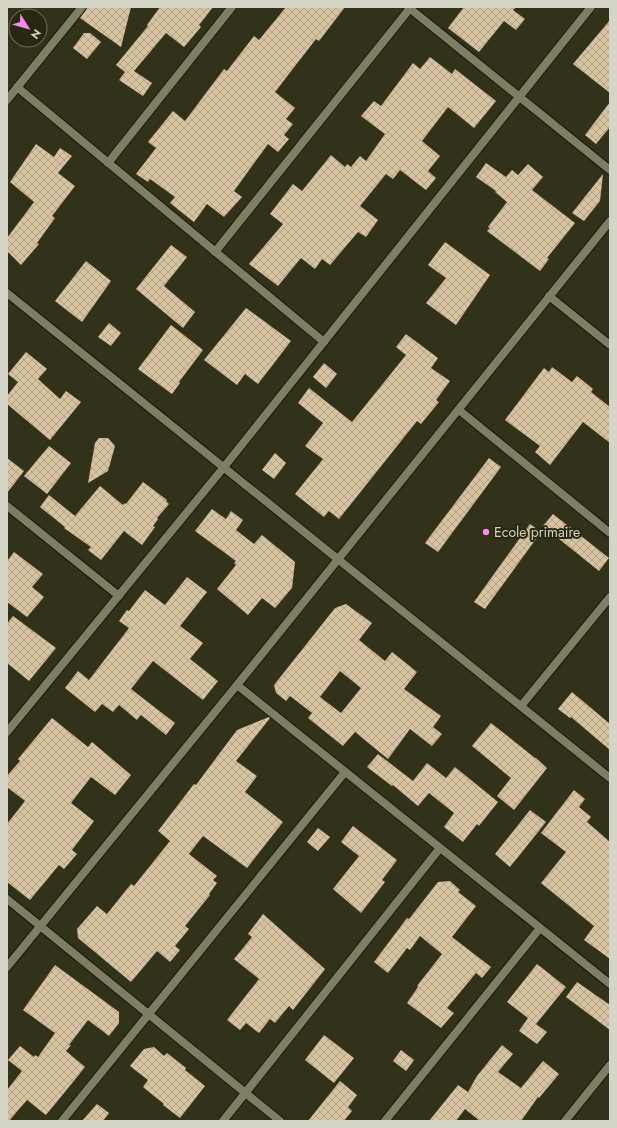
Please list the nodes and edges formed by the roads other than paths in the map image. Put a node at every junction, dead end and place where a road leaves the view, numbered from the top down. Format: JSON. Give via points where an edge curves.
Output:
{"nodes":[{"id":1,"x":82,"y":7,"type":"edge"},
{"id":2,"x":232,"y":7,"type":"edge"},
{"id":3,"x":410,"y":7,"type":"edge"},
{"id":4,"x":591,"y":7,"type":"edge"},
{"id":5,"x":17,"y":88,"type":"junction"},
{"id":6,"x":520,"y":97,"type":"junction"},
{"id":7,"x":7,"y":100,"type":"edge"},
{"id":8,"x":108,"y":163,"type":"junction"},
{"id":9,"x":610,"y":170,"type":"edge"},
{"id":10,"x":610,"y":221,"type":"edge"},
{"id":11,"x":215,"y":252,"type":"junction"},
{"id":12,"x":7,"y":292,"type":"edge"},
{"id":13,"x":550,"y":296,"type":"junction"},
{"id":14,"x":324,"y":342,"type":"junction"},
{"id":15,"x":610,"y":345,"type":"edge"},
{"id":16,"x":459,"y":410,"type":"junction"},
{"id":17,"x":224,"y":467,"type":"junction"},
{"id":18,"x":7,"y":506,"type":"edge"},
{"id":19,"x":610,"y":533,"type":"edge"},
{"id":20,"x":338,"y":559,"type":"junction"},
{"id":21,"x":118,"y":596,"type":"junction"},
{"id":22,"x":610,"y":598,"type":"edge"},
{"id":23,"x":237,"y":685,"type":"junction"},
{"id":24,"x":521,"y":706,"type":"junction"},
{"id":25,"x":7,"y":732,"type":"edge"},
{"id":26,"x":345,"y":772,"type":"junction"},
{"id":27,"x":610,"y":778,"type":"edge"},
{"id":28,"x":440,"y":848,"type":"junction"},
{"id":29,"x":7,"y":899,"type":"edge"},
{"id":30,"x":40,"y":926,"type":"junction"},
{"id":31,"x":540,"y":928,"type":"junction"},
{"id":32,"x":7,"y":967,"type":"edge"},
{"id":33,"x":610,"y":984,"type":"edge"},
{"id":34,"x":149,"y":1014,"type":"junction"},
{"id":35,"x":610,"y":1065,"type":"edge"},
{"id":36,"x":246,"y":1093,"type":"junction"},
{"id":37,"x":62,"y":1121,"type":"edge"},
{"id":38,"x":223,"y":1121,"type":"edge"},
{"id":39,"x":280,"y":1121,"type":"edge"},
{"id":40,"x":385,"y":1121,"type":"edge"},
{"id":41,"x":565,"y":1121,"type":"edge"}],
"edges":[{"from":1,"to":5,"type":"street"},
{"from":2,"to":8,"type":"street"},
{"from":3,"to":6,"type":"street"},
{"from":3,"to":11,"type":"street"},
{"from":4,"to":6,"type":"street"},
{"from":5,"to":7,"type":"street"},
{"from":5,"to":8,"type":"street"},
{"from":6,"to":9,"type":"street"},
{"from":6,"to":14,"type":"street"},
{"from":8,"to":11,"type":"street"},
{"from":10,"to":13,"type":"street"},
{"from":11,"to":14,"type":"street"},
{"from":12,"to":17,"type":"street"},
{"from":13,"to":15,"type":"street"},
{"from":13,"to":16,"type":"street"},
{"from":14,"to":17,"type":"street"},
{"from":16,"to":19,"type":"street"},
{"from":16,"to":20,"type":"street"},
{"from":17,"to":20,"type":"street"},
{"from":17,"to":21,"type":"street"},
{"from":18,"to":21,"type":"street"},
{"from":20,"to":23,"type":"street"},
{"from":20,"to":24,"type":"street"},
{"from":21,"to":25,"type":"street"},
{"from":22,"to":24,"type":"street"},
{"from":23,"to":26,"type":"street"},
{"from":23,"to":30,"type":"street"},
{"from":24,"to":27,"type":"street"},
{"from":26,"to":28,"type":"street"},
{"from":26,"to":34,"type":"street"},
{"from":28,"to":31,"type":"street"},
{"from":28,"to":36,"type":"street"},
{"from":29,"to":30,"type":"street"},
{"from":30,"to":32,"type":"street"},
{"from":30,"to":34,"type":"street"},
{"from":31,"to":33,"type":"street"},
{"from":31,"to":40,"type":"street"},
{"from":34,"to":36,"type":"street"},
{"from":34,"to":37,"type":"street"},
{"from":35,"to":41,"type":"street"},
{"from":36,"to":38,"type":"street"},
{"from":36,"to":39,"type":"street"}]}
